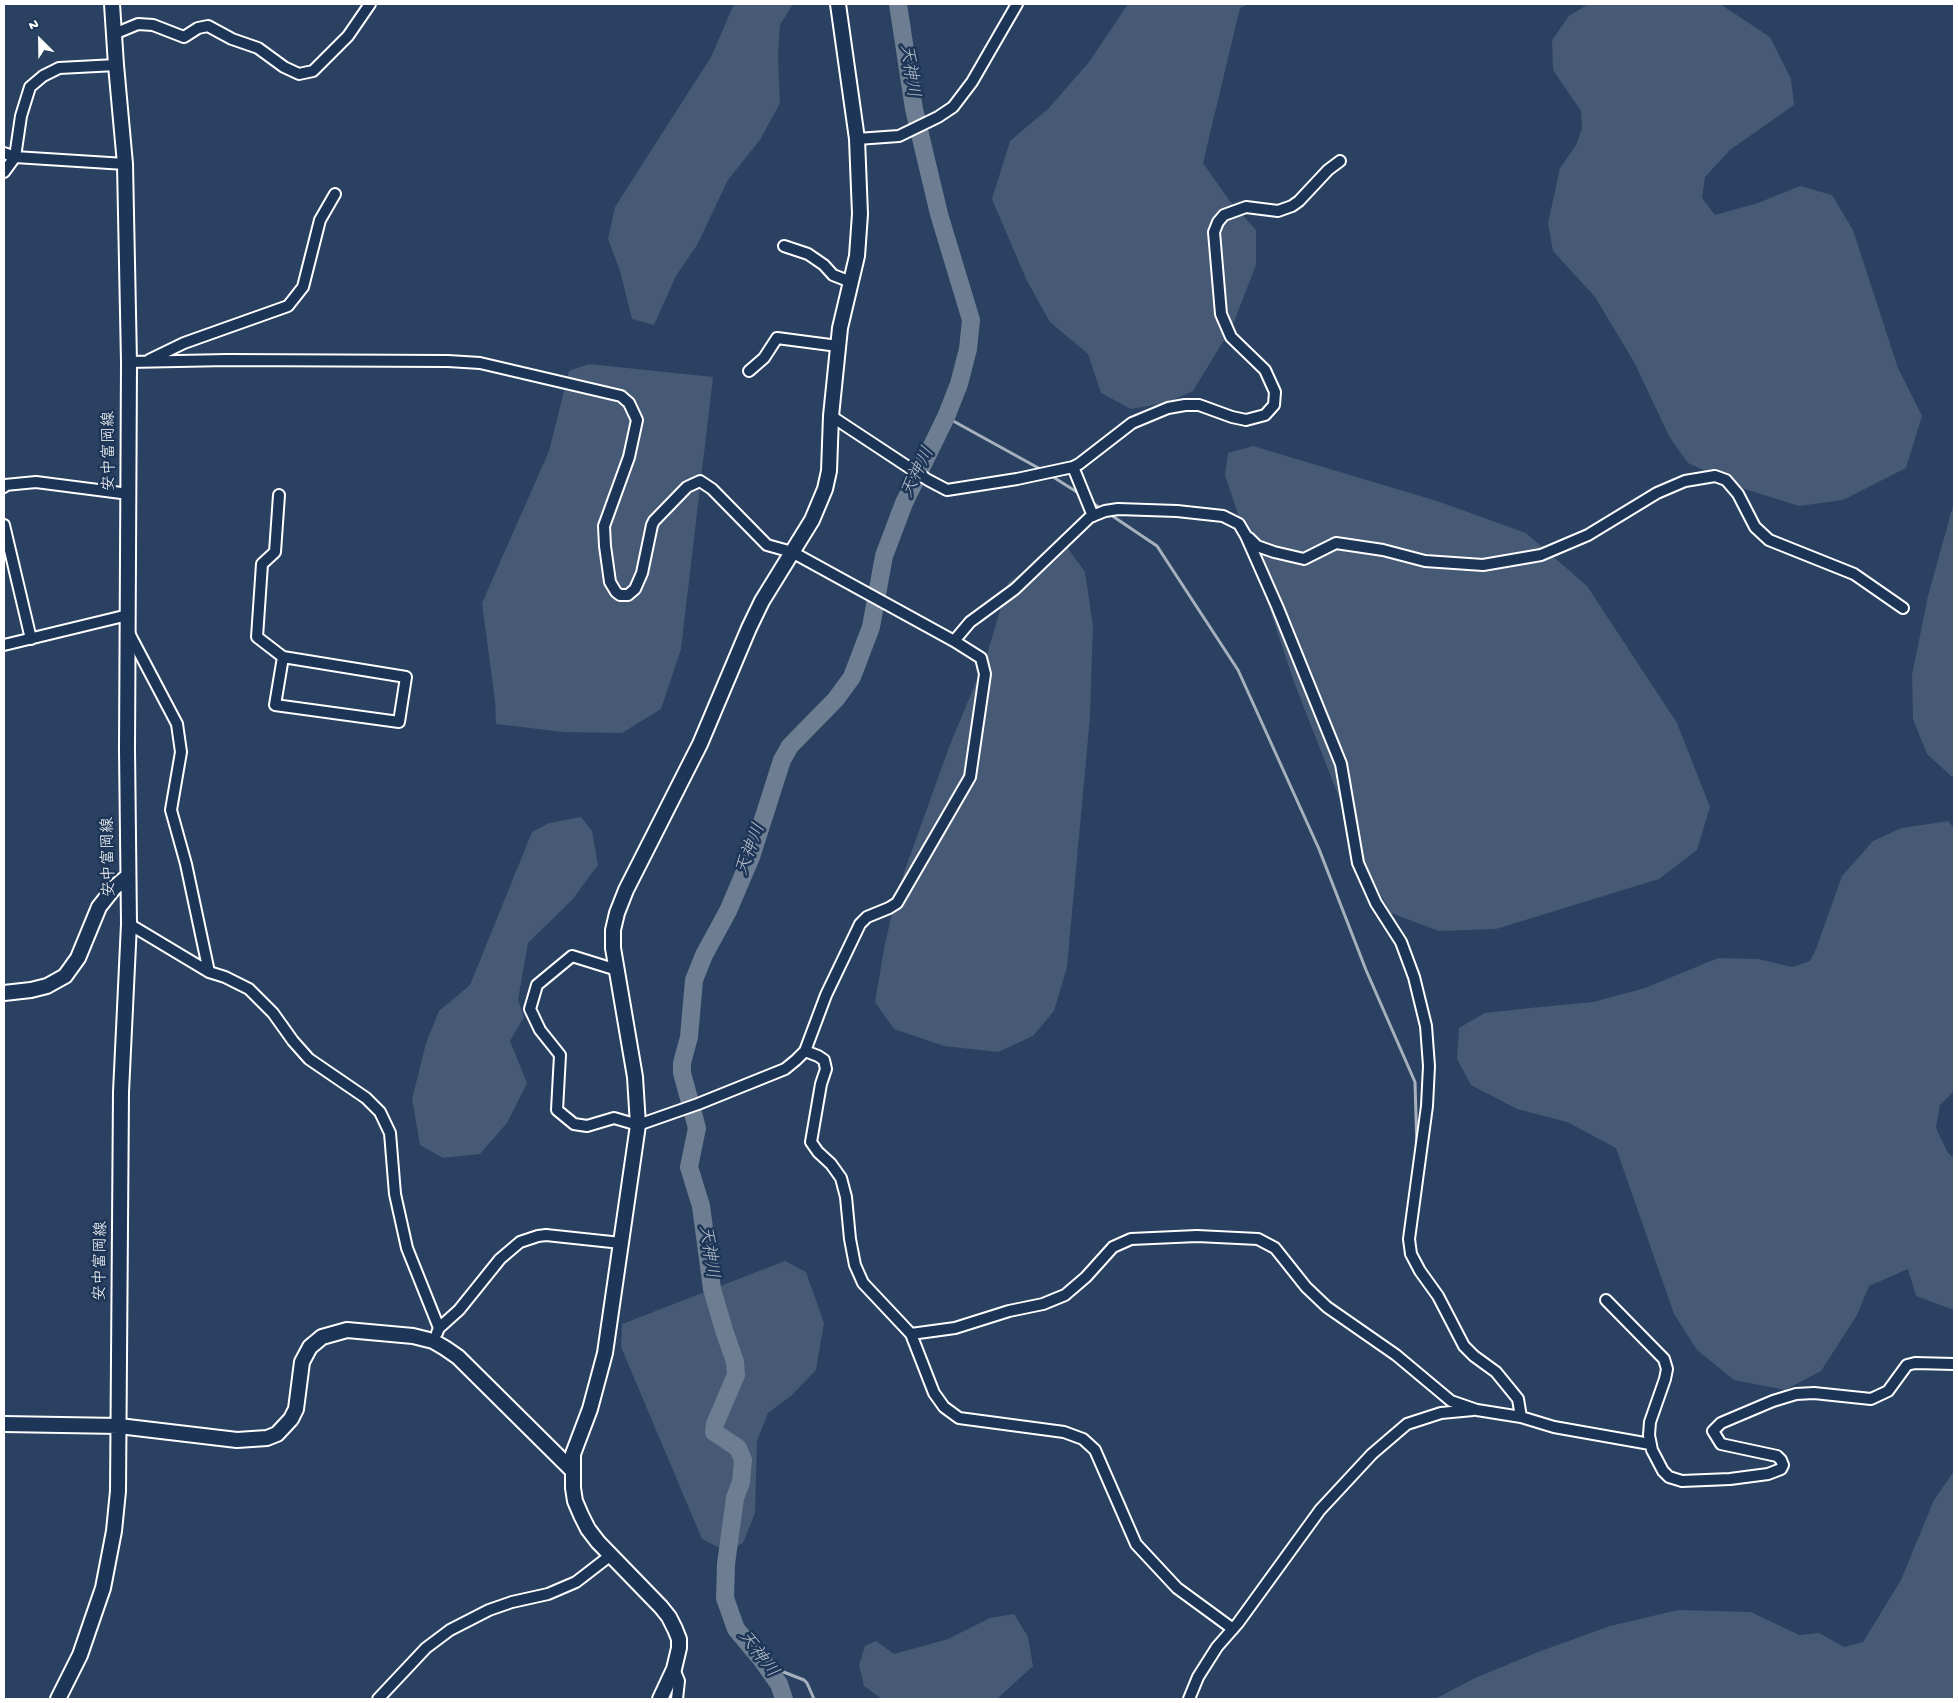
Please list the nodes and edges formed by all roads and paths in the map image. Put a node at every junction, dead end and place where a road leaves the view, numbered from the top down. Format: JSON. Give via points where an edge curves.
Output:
{"nodes":[{"id":1,"x":112,"y":4,"type":"edge"},
{"id":2,"x":370,"y":4,"type":"edge"},
{"id":3,"x":838,"y":4,"type":"edge"},
{"id":4,"x":1017,"y":4,"type":"edge"},
{"id":5,"x":114,"y":34,"type":"junction"},
{"id":6,"x":116,"y":65,"type":"junction"},
{"id":7,"x":857,"y":139,"type":"junction"},
{"id":8,"x":4,"y":153,"type":"edge"},
{"id":9,"x":15,"y":156,"type":"junction"},
{"id":10,"x":1340,"y":161,"type":"dead end"},
{"id":11,"x":125,"y":164,"type":"junction"},
{"id":12,"x":4,"y":172,"type":"edge"},
{"id":13,"x":335,"y":194,"type":"dead end"},
{"id":14,"x":784,"y":246,"type":"dead end"},
{"id":15,"x":850,"y":282,"type":"junction"},
{"id":16,"x":838,"y":346,"type":"junction"},
{"id":17,"x":146,"y":361,"type":"junction"},
{"id":18,"x":130,"y":362,"type":"junction"},
{"id":19,"x":749,"y":371,"type":"dead end"},
{"id":20,"x":831,"y":416,"type":"junction"},
{"id":21,"x":1073,"y":467,"type":"junction"},
{"id":22,"x":4,"y":483,"type":"edge"},
{"id":23,"x":129,"y":494,"type":"junction"},
{"id":24,"x":279,"y":495,"type":"dead end"},
{"id":25,"x":1093,"y":516,"type":"junction"},
{"id":26,"x":4,"y":525,"type":"edge"},
{"id":27,"x":1246,"y":536,"type":"junction"},
{"id":28,"x":792,"y":552,"type":"junction"},
{"id":29,"x":1903,"y":608,"type":"dead end"},
{"id":30,"x":128,"y":615,"type":"junction"},
{"id":31,"x":128,"y":630,"type":"junction"},
{"id":32,"x":31,"y":639,"type":"junction"},
{"id":33,"x":954,"y":641,"type":"junction"},
{"id":34,"x":4,"y":645,"type":"edge"},
{"id":35,"x":282,"y":657,"type":"junction"},
{"id":36,"x":127,"y":876,"type":"junction"},
{"id":37,"x":129,"y":924,"type":"junction"},
{"id":38,"x":617,"y":970,"type":"junction"},
{"id":39,"x":209,"y":972,"type":"junction"},
{"id":40,"x":4,"y":993,"type":"edge"},
{"id":41,"x":804,"y":1051,"type":"junction"},
{"id":42,"x":638,"y":1125,"type":"junction"},
{"id":43,"x":621,"y":1242,"type":"junction"},
{"id":44,"x":1606,"y":1300,"type":"dead end"},
{"id":45,"x":439,"y":1328,"type":"junction"},
{"id":46,"x":911,"y":1334,"type":"junction"},
{"id":47,"x":433,"y":1341,"type":"junction"},
{"id":48,"x":1954,"y":1364,"type":"edge"},
{"id":49,"x":1477,"y":1410,"type":"junction"},
{"id":50,"x":1521,"y":1417,"type":"junction"},
{"id":51,"x":4,"y":1424,"type":"edge"},
{"id":52,"x":119,"y":1426,"type":"junction"},
{"id":53,"x":1650,"y":1444,"type":"junction"},
{"id":54,"x":572,"y":1470,"type":"junction"},
{"id":55,"x":611,"y":1555,"type":"junction"},
{"id":56,"x":1232,"y":1629,"type":"junction"},
{"id":57,"x":674,"y":1669,"type":"junction"},
{"id":58,"x":58,"y":1699,"type":"edge"},
{"id":59,"x":378,"y":1699,"type":"edge"},
{"id":60,"x":660,"y":1699,"type":"edge"},
{"id":61,"x":677,"y":1699,"type":"edge"},
{"id":62,"x":1189,"y":1699,"type":"edge"}],
"edges":[{"from":1,"to":5,"type":"street","name":"安中富岡線"},
{"from":2,"to":5,"type":"street","via":[[348,36],[313,71],[299,74],[258,48],[208,26],[184,37],[153,25],[138,24]]},
{"from":3,"to":7,"type":"street"},
{"from":4,"to":7,"type":"street","via":[[972,82],[953,107],[899,136]]},
{"from":5,"to":6,"type":"street","name":"安中富岡線"},
{"from":6,"to":9,"type":"street","via":[[60,68],[42,76],[30,87],[20,116]]},
{"from":6,"to":11,"type":"street","name":"安中富岡線"},
{"from":7,"to":15,"type":"street","via":[[859,240]]},
{"from":8,"to":9,"type":"street"},
{"from":9,"to":11,"type":"street"},
{"from":9,"to":12,"type":"street"},
{"from":10,"to":21,"type":"street","via":[[1292,206],[1278,212],[1246,207],[1224,215],[1214,232],[1221,314],[1230,336],[1265,370],[1275,392],[1270,411],[1246,420],[1198,405],[1168,408],[1132,423]]},
{"from":11,"to":18,"type":"street","name":"安中富岡線"},
{"from":13,"to":17,"type":"street","via":[[320,220],[303,287],[288,306],[184,342]]},
{"from":14,"to":15,"type":"street","via":[[808,254],[833,275]]},
{"from":15,"to":16,"type":"street"},
{"from":16,"to":19,"type":"street","via":[[778,338],[764,358]]},
{"from":16,"to":20,"type":"street"},
{"from":17,"to":18,"type":"street"},
{"from":17,"to":28,"type":"street","via":[[464,362],[621,396],[629,403],[637,428],[604,526],[610,582],[616,592],[628,595],[635,589],[654,521],[687,487],[700,481],[712,489],[767,545]]},
{"from":18,"to":23,"type":"street","name":"安中富岡線"},
{"from":20,"to":21,"type":"street","via":[[947,490]]},
{"from":20,"to":28,"type":"street","via":[[831,451],[825,489],[812,520]]},
{"from":21,"to":25,"type":"street"},
{"from":22,"to":23,"type":"street","via":[[36,482]]},
{"from":23,"to":30,"type":"street","name":"安中富岡線"},
{"from":24,"to":35,"type":"street","via":[[275,552],[262,564],[257,637]]},
{"from":25,"to":27,"type":"street","via":[[1118,509],[1223,516],[1239,524]]},
{"from":25,"to":33,"type":"street","via":[[1015,590],[970,622]]},
{"from":26,"to":32,"type":"street"},
{"from":27,"to":29,"type":"street","via":[[1257,546],[1304,559],[1336,543],[1425,561],[1483,565],[1541,556],[1588,535],[1657,493],[1685,481],[1715,476],[1726,480],[1738,494],[1755,527],[1769,540],[1854,574]]},
{"from":27,"to":50,"type":"street","via":[[1341,764],[1358,864],[1376,903],[1401,942],[1426,1026],[1428,1090],[1409,1239],[1412,1254],[1464,1346],[1496,1372],[1518,1399]]},
{"from":28,"to":33,"type":"street"},
{"from":28,"to":38,"type":"street","via":[[749,628],[700,744],[626,890],[613,930]]},
{"from":30,"to":31,"type":"street","name":"安中富岡線"},
{"from":30,"to":32,"type":"street"},
{"from":31,"to":36,"type":"street","name":"安中富岡線"},
{"from":31,"to":39,"type":"street","via":[[177,724],[180,752],[171,810]]},
{"from":32,"to":34,"type":"street"},
{"from":33,"to":41,"type":"street","via":[[981,658],[985,674],[970,777],[897,902],[860,924]]},
{"from":35,"to":35,"type":"street","via":[[406,677],[399,722],[275,705]]},
{"from":36,"to":37,"type":"street","name":"安中富岡線"},
{"from":36,"to":40,"type":"street","via":[[99,908],[78,958],[65,976],[39,988]]},
{"from":37,"to":39,"type":"street"},
{"from":37,"to":52,"type":"street","name":"安中富岡線","via":[[121,1092]]},
{"from":38,"to":42,"type":"street","via":[[635,1077]]},
{"from":38,"to":42,"type":"street","via":[[572,956],[537,985],[530,1009],[540,1030],[560,1054],[557,1110],[574,1124],[587,1126],[614,1118]]},
{"from":39,"to":45,"type":"street","via":[[249,989],[273,1013],[309,1060],[366,1098],[380,1112],[390,1133],[395,1194],[407,1248]]},
{"from":41,"to":42,"type":"street","via":[[785,1069]]},
{"from":41,"to":46,"type":"street","via":[[824,1060],[826,1069],[812,1142],[841,1178],[855,1264],[863,1283]]},
{"from":42,"to":43,"type":"street"},
{"from":43,"to":45,"type":"street","via":[[546,1235],[520,1242],[500,1259],[459,1310]]},
{"from":43,"to":54,"type":"street","via":[[605,1353]]},
{"from":44,"to":53,"type":"street","via":[[1664,1359],[1667,1369],[1650,1422]]},
{"from":45,"to":47,"type":"street"},
{"from":46,"to":49,"type":"street","via":[[955,1328],[1044,1304],[1065,1295],[1114,1247],[1131,1239],[1197,1236],[1258,1239],[1275,1248],[1306,1287],[1327,1307],[1396,1355],[1443,1396]]},
{"from":46,"to":56,"type":"street","via":[[934,1393],[944,1407],[959,1418],[1064,1432],[1083,1439],[1095,1450],[1136,1544],[1177,1588]]},
{"from":47,"to":52,"type":"street","via":[[347,1330],[322,1337],[310,1347],[302,1362],[296,1408],[291,1419],[277,1434],[267,1438],[237,1440]]},
{"from":47,"to":54,"type":"street","via":[[458,1357]]},
{"from":48,"to":53,"type":"street","via":[[1907,1365],[1888,1391],[1871,1399],[1796,1394],[1721,1423],[1713,1431],[1721,1444],[1769,1454],[1782,1460],[1781,1469],[1768,1474],[1730,1479],[1682,1480],[1670,1477],[1663,1472]]},
{"from":49,"to":50,"type":"street"},
{"from":49,"to":56,"type":"street","via":[[1441,1413],[1407,1424],[1395,1433],[1320,1510]]},
{"from":50,"to":53,"type":"street","via":[[1554,1427]]},
{"from":51,"to":52,"type":"street"},
{"from":52,"to":58,"type":"street","name":"安中富岡線","via":[[118,1499],[103,1588],[80,1655]]},
{"from":54,"to":55,"type":"street","via":[[575,1501],[581,1516]]},
{"from":55,"to":57,"type":"street","via":[[669,1617],[679,1648]]},
{"from":55,"to":59,"type":"street","via":[[576,1582],[548,1594],[489,1610],[450,1630],[426,1648]]},
{"from":56,"to":62,"type":"street","via":[[1198,1677]]},
{"from":57,"to":60,"type":"street"},
{"from":57,"to":61,"type":"street","via":[[679,1681]]}]}
